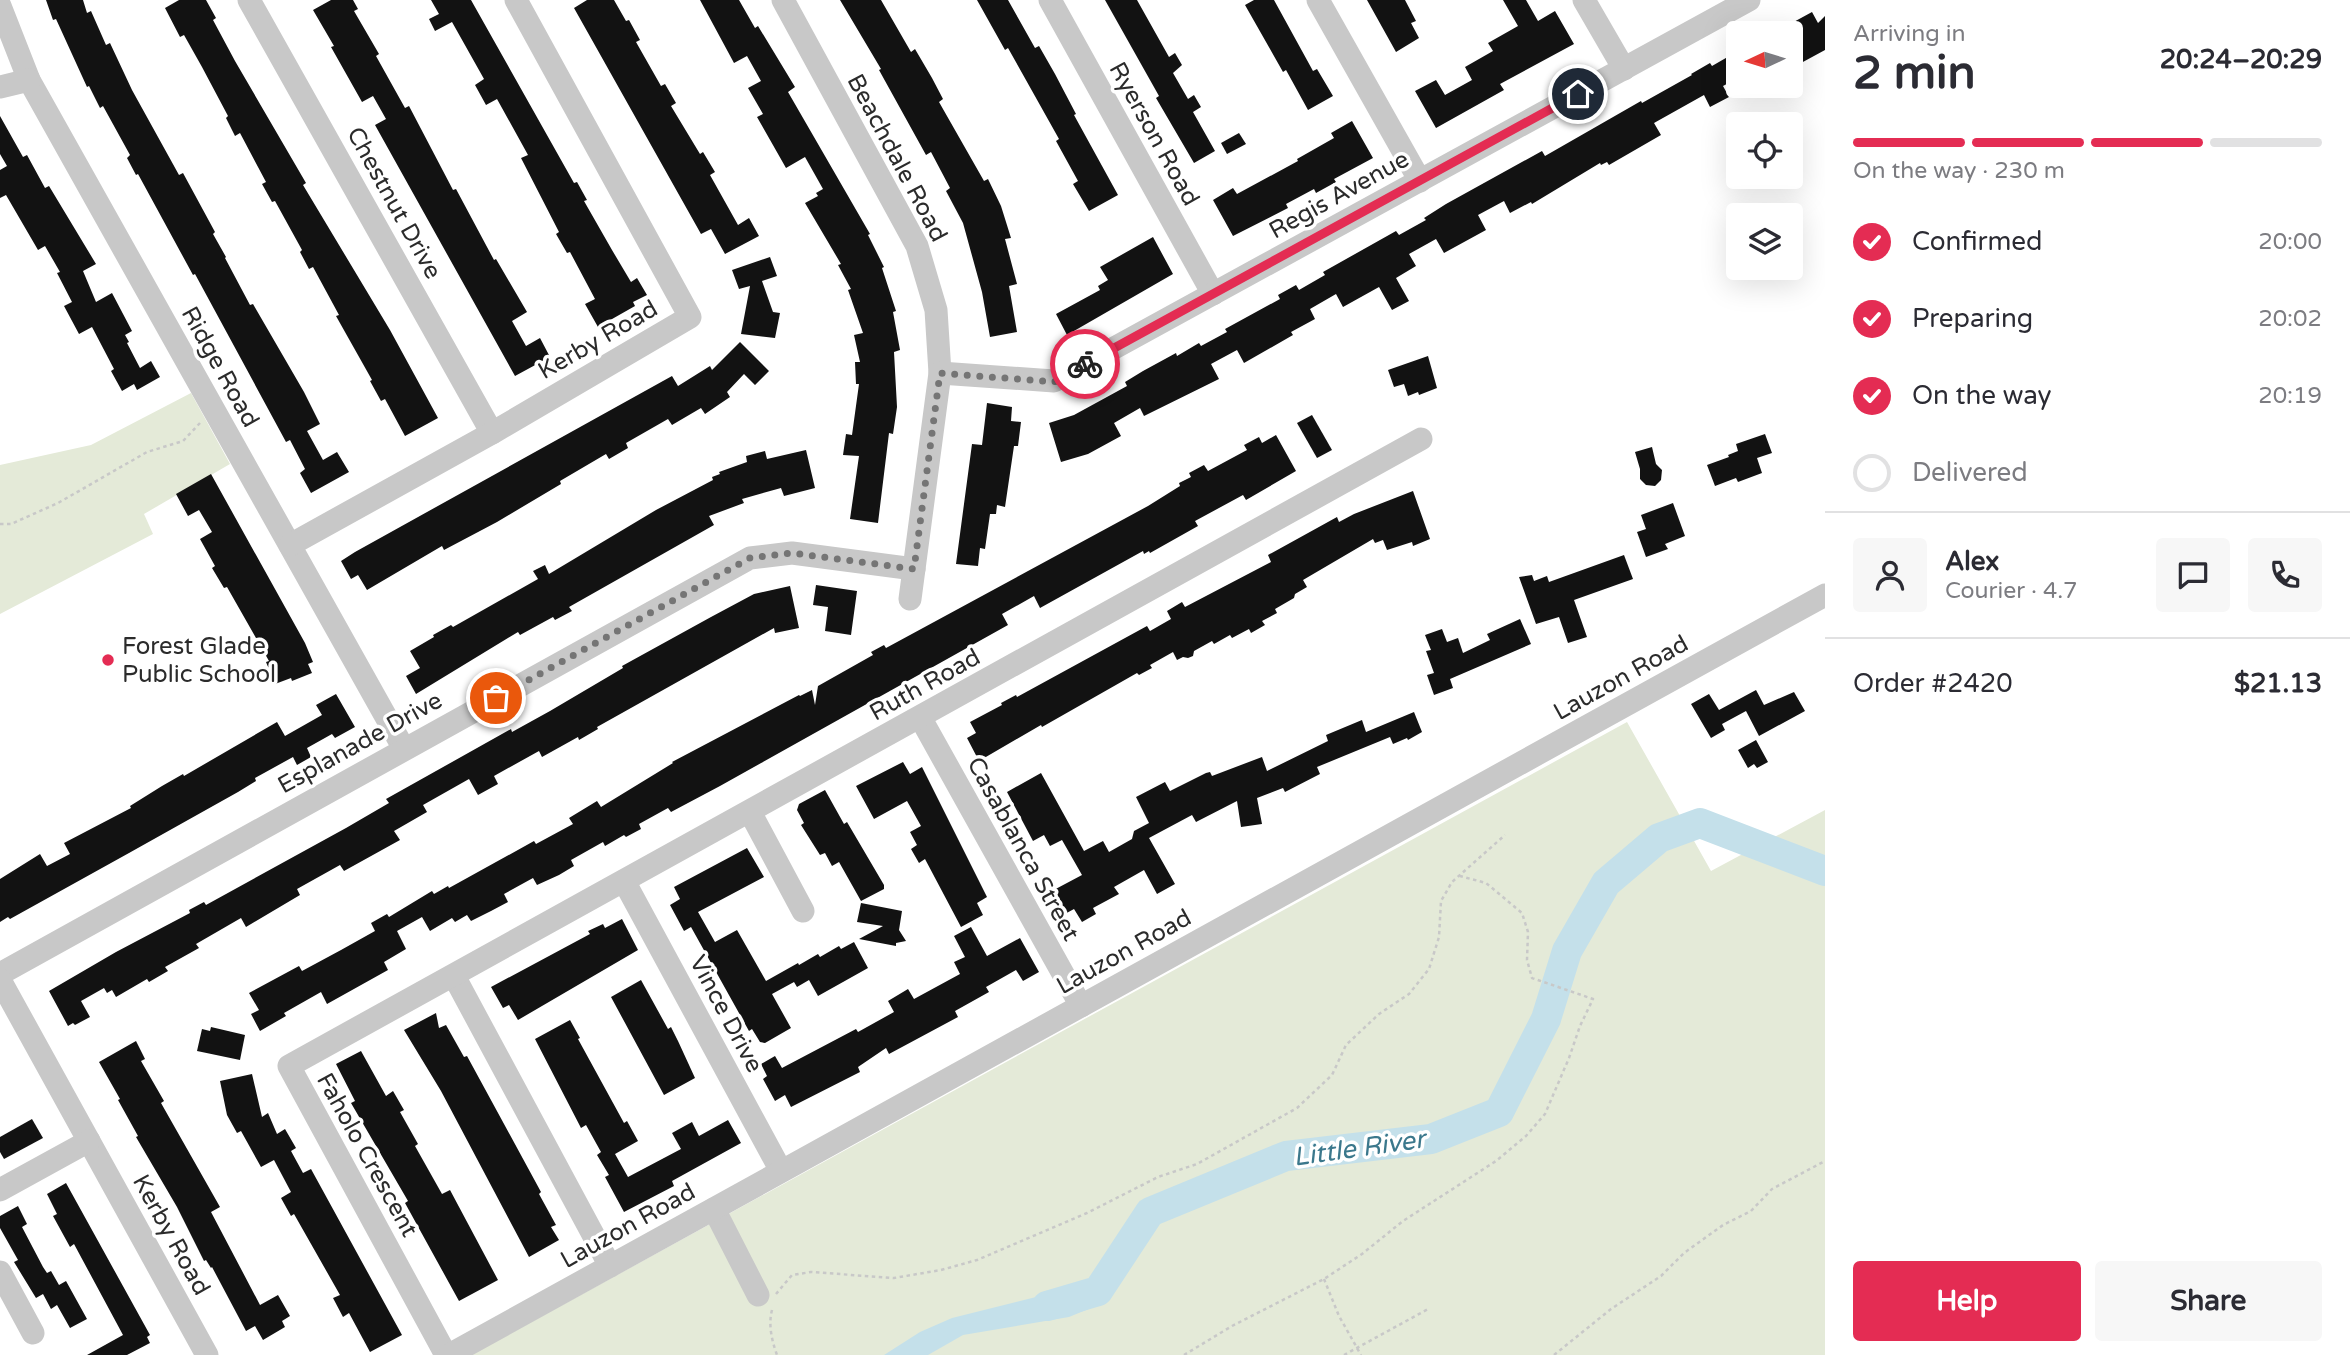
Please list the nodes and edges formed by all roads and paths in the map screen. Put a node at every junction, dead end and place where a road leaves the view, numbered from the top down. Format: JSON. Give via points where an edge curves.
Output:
{"nodes":[{"id":1,"x":249,"y":0,"type":"edge"},
{"id":2,"x":516,"y":0,"type":"edge"},
{"id":3,"x":783,"y":0,"type":"edge"},
{"id":4,"x":1049,"y":0,"type":"edge"},
{"id":5,"x":1318,"y":0,"type":"edge"},
{"id":6,"x":1584,"y":0,"type":"edge"},
{"id":7,"x":1749,"y":0,"type":"edge"},
{"id":8,"x":0,"y":6,"type":"edge"},
{"id":9,"x":1624,"y":69,"type":"junction"},
{"id":10,"x":29,"y":80,"type":"junction"},
{"id":11,"x":0,"y":87,"type":"edge"},
{"id":12,"x":1420,"y":181,"type":"junction"},
{"id":13,"x":1213,"y":294,"type":"junction"},
{"id":14,"x":940,"y":373,"type":"junction"},
{"id":15,"x":198,"y":424,"type":"dead end"},
{"id":16,"x":492,"y":433,"type":"junction"},
{"id":17,"x":1421,"y":439,"type":"dead end"},
{"id":18,"x":0,"y":524,"type":"edge"},
{"id":19,"x":290,"y":545,"type":"junction"},
{"id":20,"x":914,"y":569,"type":"junction"},
{"id":21,"x":1825,"y":595,"type":"edge"},
{"id":22,"x":910,"y":599,"type":"dead end"},
{"id":23,"x":920,"y":717,"type":"junction"},
{"id":24,"x":404,"y":749,"type":"junction"},
{"id":25,"x":750,"y":812,"type":"junction"},
{"id":26,"x":1505,"y":835,"type":"dead end"},
{"id":27,"x":1460,"y":876,"type":"junction"},
{"id":28,"x":624,"y":881,"type":"junction"},
{"id":29,"x":803,"y":911,"type":"dead end"},
{"id":30,"x":0,"y":974,"type":"edge"},
{"id":31,"x":454,"y":976,"type":"junction"},
{"id":32,"x":0,"y":980,"type":"edge"},
{"id":33,"x":1081,"y":1006,"type":"junction"},
{"id":34,"x":89,"y":1141,"type":"junction"},
{"id":35,"x":1825,"y":1161,"type":"edge"},
{"id":36,"x":781,"y":1171,"type":"junction"},
{"id":37,"x":0,"y":1190,"type":"edge"},
{"id":38,"x":714,"y":1209,"type":"junction"},
{"id":39,"x":610,"y":1266,"type":"junction"},
{"id":40,"x":0,"y":1272,"type":"edge"},
{"id":41,"x":1324,"y":1279,"type":"junction"},
{"id":42,"x":769,"y":1298,"type":"junction"},
{"id":43,"x":1430,"y":1308,"type":"dead end"},
{"id":44,"x":33,"y":1333,"type":"dead end"},
{"id":45,"x":1358,"y":1349,"type":"junction"},
{"id":46,"x":206,"y":1355,"type":"edge"},
{"id":47,"x":448,"y":1355,"type":"edge"},
{"id":48,"x":776,"y":1355,"type":"edge"},
{"id":49,"x":1184,"y":1355,"type":"edge"},
{"id":50,"x":1344,"y":1355,"type":"edge"},
{"id":51,"x":1361,"y":1355,"type":"edge"},
{"id":52,"x":1555,"y":1355,"type":"edge"}],
"edges":[{"from":1,"to":16,"type":"street","name":"Chestnut Drive"},
{"from":2,"to":16,"type":"street","name":"Kerby Road","via":[[690,317]]},
{"from":3,"to":14,"type":"street","name":"Beachdale Road","via":[[917,246],[936,310]]},
{"from":4,"to":13,"type":"street","name":"Ryerson Road"},
{"from":5,"to":12,"type":"street"},
{"from":6,"to":9,"type":"street"},
{"from":7,"to":9,"type":"street","name":"Regis Avenue"},
{"from":8,"to":10,"type":"street","name":"Ridge Road"},
{"from":9,"to":12,"type":"street","name":"Regis Avenue"},
{"from":10,"to":11,"type":"street"},
{"from":10,"to":19,"type":"street","name":"Ridge Road"},
{"from":12,"to":13,"type":"street","name":"Regis Avenue"},
{"from":13,"to":14,"type":"street","name":"Regis Avenue","via":[[1054,382]]},
{"from":14,"to":20,"type":"street","name":"Beachdale Road"},
{"from":15,"to":18,"type":"path","via":[[183,441],[147,452],[58,503],[11,524]]},
{"from":16,"to":19,"type":"street","name":"Kerby Road"},
{"from":17,"to":23,"type":"street","name":"Ruth Road"},
{"from":19,"to":24,"type":"street","name":"Ridge Road"},
{"from":20,"to":22,"type":"street","name":"Beachdale Road"},
{"from":20,"to":24,"type":"street","name":"Esplanade Drive","via":[[792,553],[750,558]]},
{"from":21,"to":33,"type":"street","name":"Lauzon Road"},
{"from":23,"to":25,"type":"street","name":"Ruth Road"},
{"from":23,"to":33,"type":"street","name":"Casablanca Street"},
{"from":24,"to":30,"type":"street","name":"Esplanade Drive"},
{"from":25,"to":28,"type":"street","name":"Ruth Road"},
{"from":25,"to":29,"type":"street"},
{"from":26,"to":27,"type":"path"},
{"from":27,"to":41,"type":"path","via":[[1486,883],[1522,913],[1532,978],[1593,999],[1545,1114],[1526,1136]]},
{"from":27,"to":42,"type":"path","via":[[1441,901],[1439,937],[1429,969],[1409,994],[1346,1045],[1332,1075],[1297,1108],[1197,1164],[1158,1177],[977,1260],[894,1278],[811,1272],[792,1275]]},
{"from":28,"to":31,"type":"street","name":"Ruth Road"},
{"from":28,"to":36,"type":"street","name":"Vince Drive"},
{"from":31,"to":39,"type":"street"},
{"from":31,"to":47,"type":"street","name":"Faholo Crescent","via":[[289,1066]]},
{"from":32,"to":34,"type":"street","name":"Kerby Road"},
{"from":33,"to":36,"type":"street","name":"Lauzon Road"},
{"from":34,"to":37,"type":"street"},
{"from":34,"to":46,"type":"street","name":"Kerby Road"},
{"from":35,"to":52,"type":"path","via":[[1772,1189],[1751,1210],[1684,1253],[1661,1276]]},
{"from":36,"to":38,"type":"street","name":"Lauzon Road"},
{"from":38,"to":39,"type":"street","name":"Lauzon Road"},
{"from":38,"to":42,"type":"street"},
{"from":39,"to":47,"type":"street","name":"Lauzon Road"},
{"from":40,"to":44,"type":"street"},
{"from":41,"to":45,"type":"path"},
{"from":41,"to":49,"type":"path"},
{"from":42,"to":48,"type":"path"},
{"from":43,"to":45,"type":"path"},
{"from":45,"to":50,"type":"path"},
{"from":45,"to":51,"type":"path"}]}
